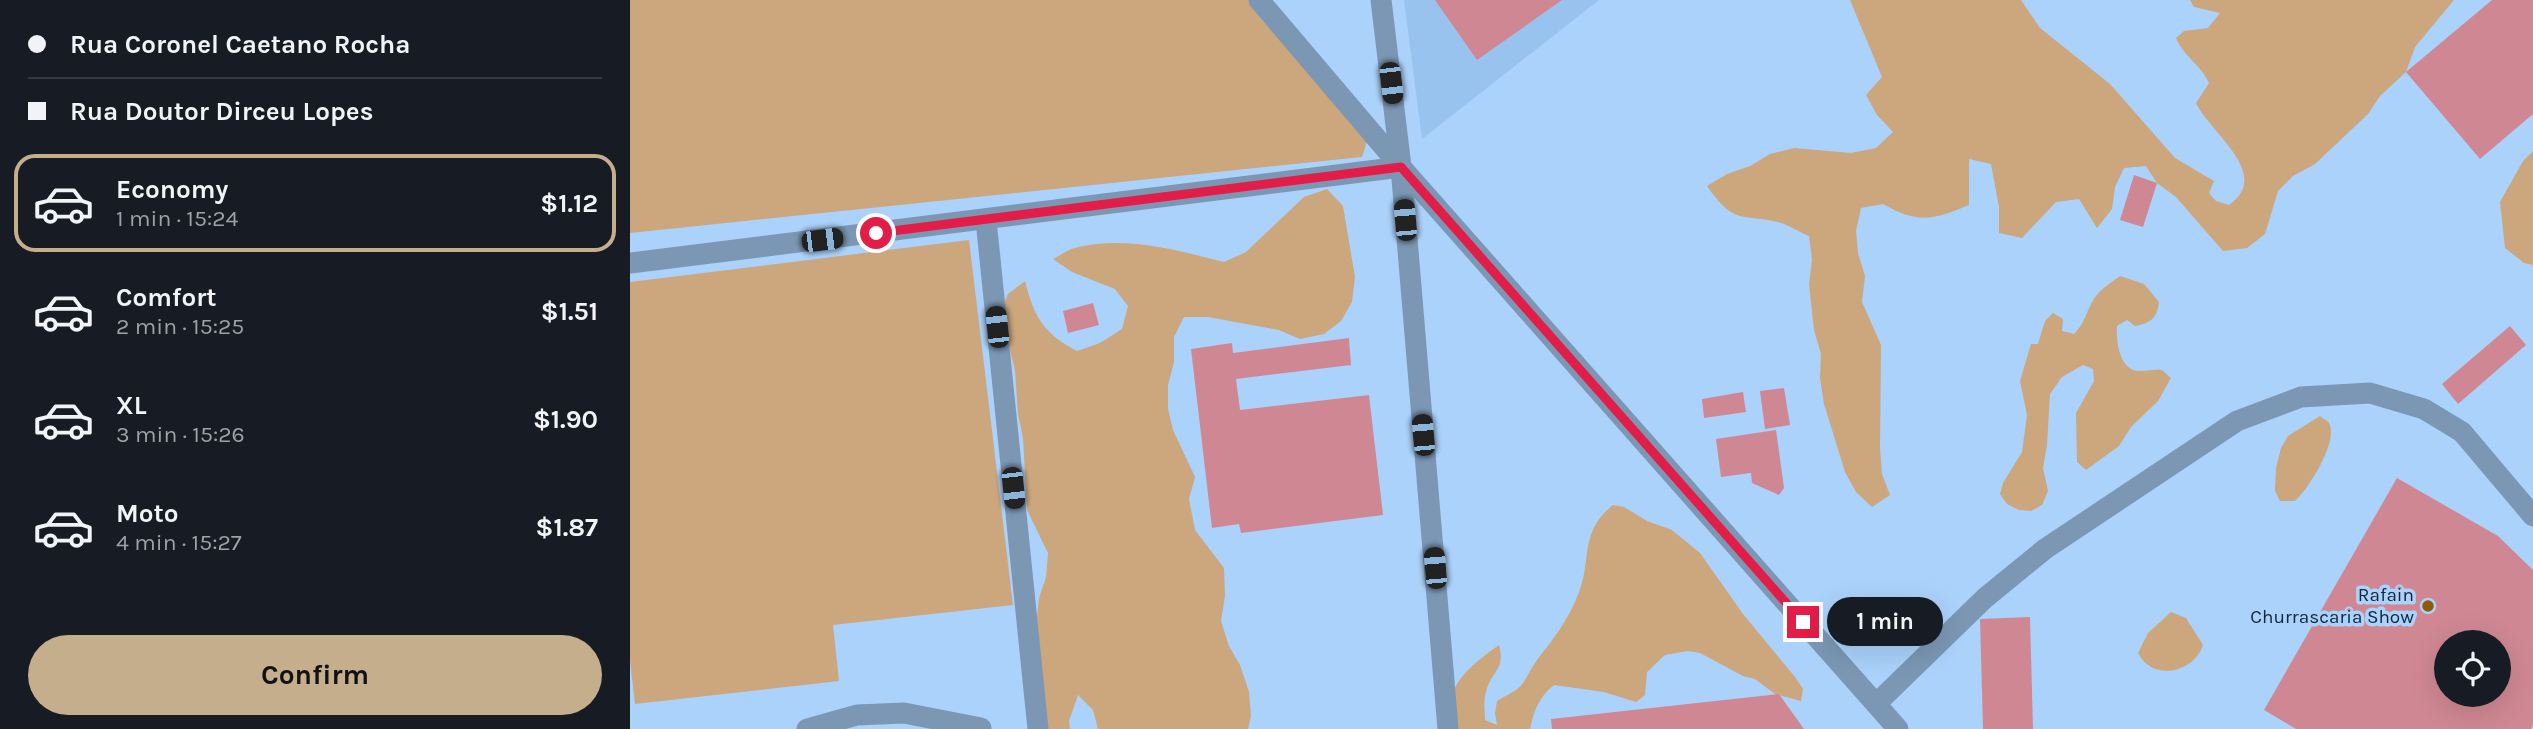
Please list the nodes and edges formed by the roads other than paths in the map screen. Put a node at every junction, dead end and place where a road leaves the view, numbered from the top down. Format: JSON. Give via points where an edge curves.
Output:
{"nodes":[{"id":1,"x":1259,"y":0,"type":"edge"},
{"id":2,"x":1381,"y":0,"type":"edge"},
{"id":3,"x":1401,"y":167,"type":"junction"},
{"id":4,"x":986,"y":220,"type":"junction"},
{"id":5,"x":630,"y":263,"type":"edge"},
{"id":6,"x":2533,"y":516,"type":"edge"},
{"id":7,"x":1877,"y":704,"type":"junction"},
{"id":8,"x":981,"y":728,"type":"edge"},
{"id":9,"x":807,"y":729,"type":"edge"},
{"id":10,"x":1038,"y":729,"type":"edge"},
{"id":11,"x":1448,"y":729,"type":"edge"},
{"id":12,"x":1898,"y":729,"type":"edge"}],
"edges":[{"from":1,"to":3,"type":"street"},
{"from":2,"to":3,"type":"street"},
{"from":3,"to":4,"type":"street"},
{"from":3,"to":7,"type":"street"},
{"from":3,"to":11,"type":"street"},
{"from":4,"to":5,"type":"street"},
{"from":4,"to":10,"type":"street"},
{"from":6,"to":7,"type":"street","via":[[2462,432],[2424,409],[2370,393],[2301,397],[2237,421],[2045,549],[1984,598]]},
{"from":7,"to":12,"type":"street"},
{"from":8,"to":9,"type":"street","via":[[904,713],[856,715]]}]}
